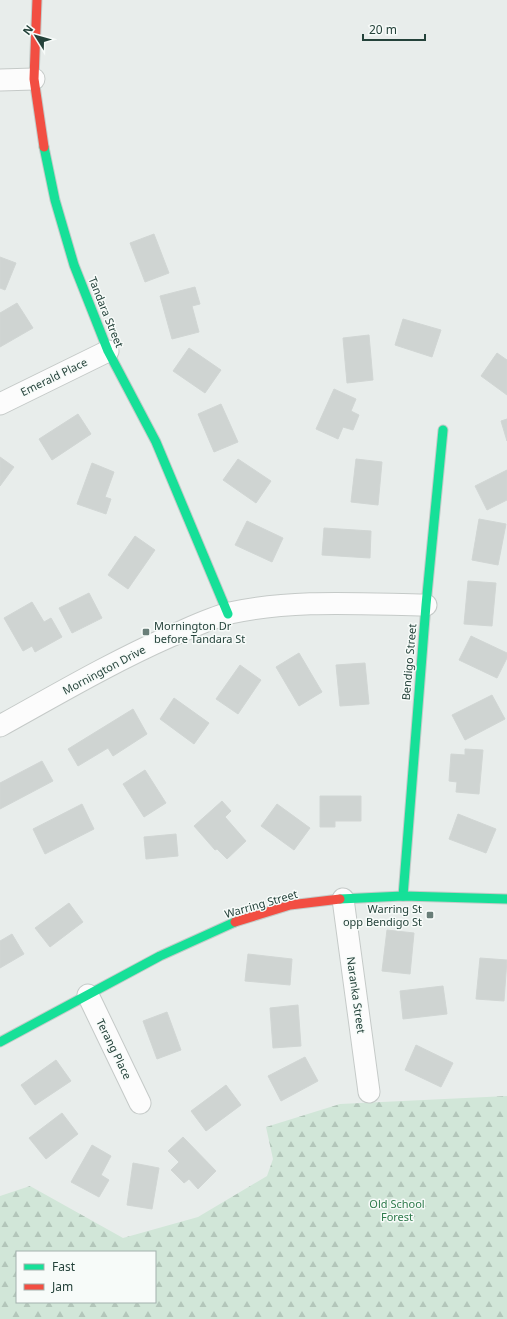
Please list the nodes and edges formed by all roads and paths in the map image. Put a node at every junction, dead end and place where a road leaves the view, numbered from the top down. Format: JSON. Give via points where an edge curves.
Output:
{"nodes":[{"id":1,"x":37,"y":0,"type":"edge"},
{"id":2,"x":34,"y":79,"type":"junction"},
{"id":3,"x":0,"y":80,"type":"edge"},
{"id":4,"x":108,"y":351,"type":"junction"},
{"id":5,"x":0,"y":404,"type":"edge"},
{"id":6,"x":443,"y":430,"type":"dead end"},
{"id":7,"x":426,"y":605,"type":"junction"},
{"id":8,"x":228,"y":614,"type":"junction"},
{"id":9,"x":0,"y":726,"type":"edge"},
{"id":10,"x":403,"y":896,"type":"junction"},
{"id":11,"x":343,"y":899,"type":"junction"},
{"id":12,"x":507,"y":899,"type":"edge"},
{"id":13,"x":88,"y":995,"type":"junction"},
{"id":14,"x":0,"y":1042,"type":"edge"},
{"id":15,"x":369,"y":1092,"type":"dead end"},
{"id":16,"x":140,"y":1103,"type":"dead end"}],
"edges":[{"from":1,"to":2,"type":"street","name":"Tandara Street"},
{"from":2,"to":3,"type":"street"},
{"from":2,"to":4,"type":"street","name":"Tandara Street","via":[[55,200],[74,265]]},
{"from":4,"to":5,"type":"street","name":"Emerald Place"},
{"from":4,"to":8,"type":"street","name":"Tandara Street","via":[[156,442]]},
{"from":6,"to":7,"type":"street","name":"Bendigo Street"},
{"from":7,"to":8,"type":"street","name":"Mornington Drive","via":[[301,603]]},
{"from":7,"to":10,"type":"street","name":"Bendigo Street"},
{"from":8,"to":9,"type":"street","name":"Mornington Drive","via":[[200,623],[154,644]]},
{"from":10,"to":11,"type":"street","name":"Warring Street"},
{"from":10,"to":12,"type":"street","name":"Warring Street"},
{"from":11,"to":13,"type":"street","name":"Warring Street","via":[[290,906],[234,922],[160,956]]},
{"from":11,"to":15,"type":"street","name":"Naranka Street"},
{"from":13,"to":14,"type":"street","name":"Warring Street"},
{"from":13,"to":16,"type":"street","name":"Terang Place"}]}
